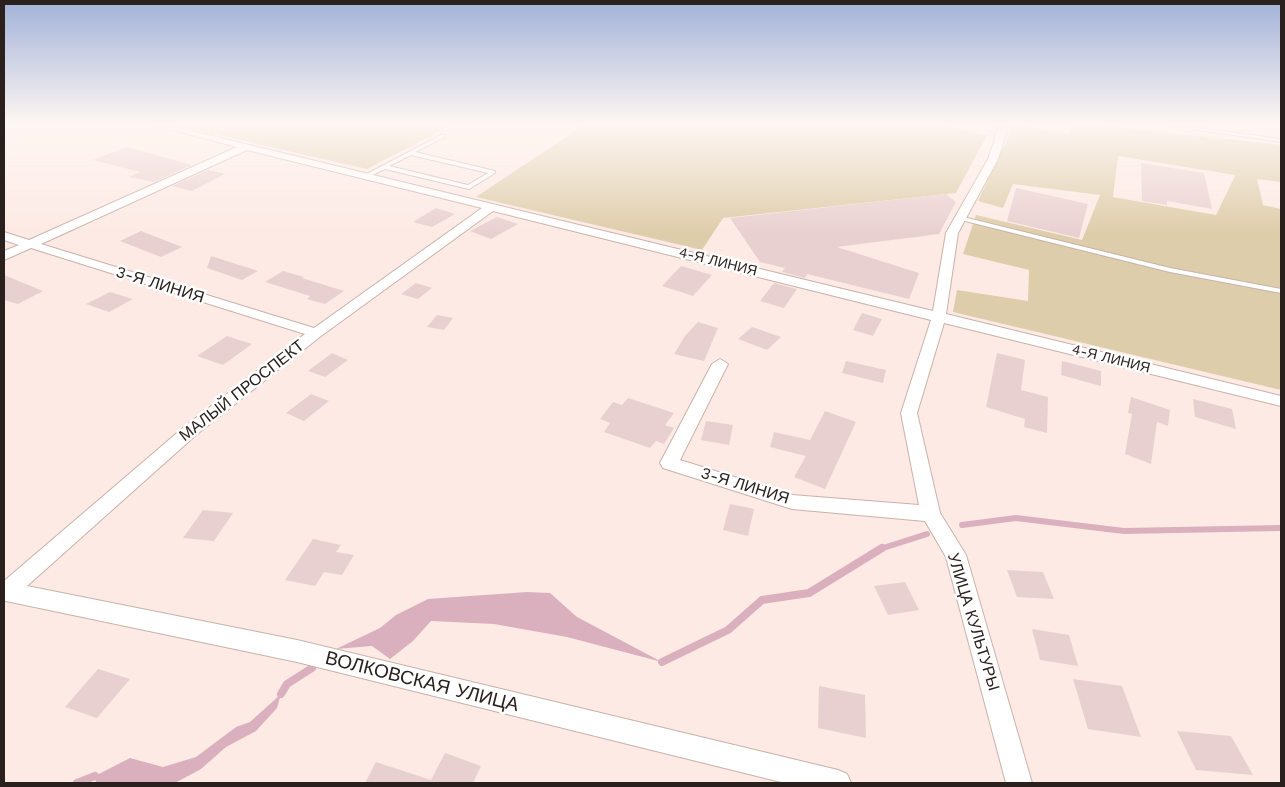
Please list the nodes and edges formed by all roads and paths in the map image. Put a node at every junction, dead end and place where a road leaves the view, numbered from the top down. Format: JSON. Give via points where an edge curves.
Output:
{"nodes":[{"id":1,"x":215,"y":161,"type":"edge"},
{"id":2,"x":303,"y":161,"type":"edge"},
{"id":3,"x":396,"y":161,"type":"edge"},
{"id":4,"x":444,"y":161,"type":"edge"},
{"id":5,"x":992,"y":161,"type":"edge"},
{"id":6,"x":384,"y":167,"type":"junction"},
{"id":7,"x":366,"y":176,"type":"junction"},
{"id":8,"x":491,"y":207,"type":"junction"},
{"id":9,"x":959,"y":218,"type":"junction"},
{"id":10,"x":4,"y":236,"type":"edge"},
{"id":11,"x":30,"y":244,"type":"junction"},
{"id":12,"x":4,"y":256,"type":"edge"},
{"id":13,"x":1281,"y":291,"type":"edge"},
{"id":14,"x":940,"y":316,"type":"junction"},
{"id":15,"x":316,"y":333,"type":"junction"},
{"id":16,"x":720,"y":364,"type":"dead end"},
{"id":17,"x":1281,"y":401,"type":"edge"},
{"id":18,"x":931,"y":514,"type":"junction"},
{"id":19,"x":5,"y":591,"type":"edge"},
{"id":20,"x":838,"y":783,"type":"edge"},
{"id":21,"x":1019,"y":783,"type":"edge"}],
"edges":[{"from":1,"to":11,"type":"street"},
{"from":2,"to":7,"type":"street","name":"4-Я ЛИНИЯ"},
{"from":3,"to":6,"type":"lane"},
{"from":4,"to":6,"type":"lane","via":[[493,172],[469,187]]},
{"from":5,"to":9,"type":"street","name":"УЛИЦА КУЛЬТУРЫ"},
{"from":6,"to":7,"type":"lane"},
{"from":7,"to":8,"type":"street","name":"4-Я ЛИНИЯ"},
{"from":8,"to":14,"type":"street","name":"4-Я ЛИНИЯ"},
{"from":8,"to":15,"type":"street","name":"МАЛЫЙ ПРОСПЕКТ"},
{"from":9,"to":13,"type":"lane","via":[[1170,270]]},
{"from":9,"to":14,"type":"street","name":"УЛИЦА КУЛЬТУРЫ","via":[[952,233]]},
{"from":10,"to":11,"type":"street","name":"3-Я ЛИНИЯ"},
{"from":11,"to":12,"type":"street"},
{"from":11,"to":15,"type":"street","name":"3-Я ЛИНИЯ"},
{"from":14,"to":17,"type":"street","name":"4-Я ЛИНИЯ"},
{"from":14,"to":18,"type":"street","name":"УЛИЦА КУЛЬТУРЫ","via":[[910,413]]},
{"from":15,"to":19,"type":"street","name":"МАЛЫЙ ПРОСПЕКТ","via":[[190,431]]},
{"from":16,"to":18,"type":"street","name":"3-Я ЛИНИЯ","via":[[669,463],[792,502]]},
{"from":18,"to":21,"type":"street","name":"УЛИЦА КУЛЬТУРЫ","via":[[956,555]]},
{"from":19,"to":20,"type":"street","name":"ВОЛКОВСКАЯ УЛИЦА","via":[[297,651]]}]}
